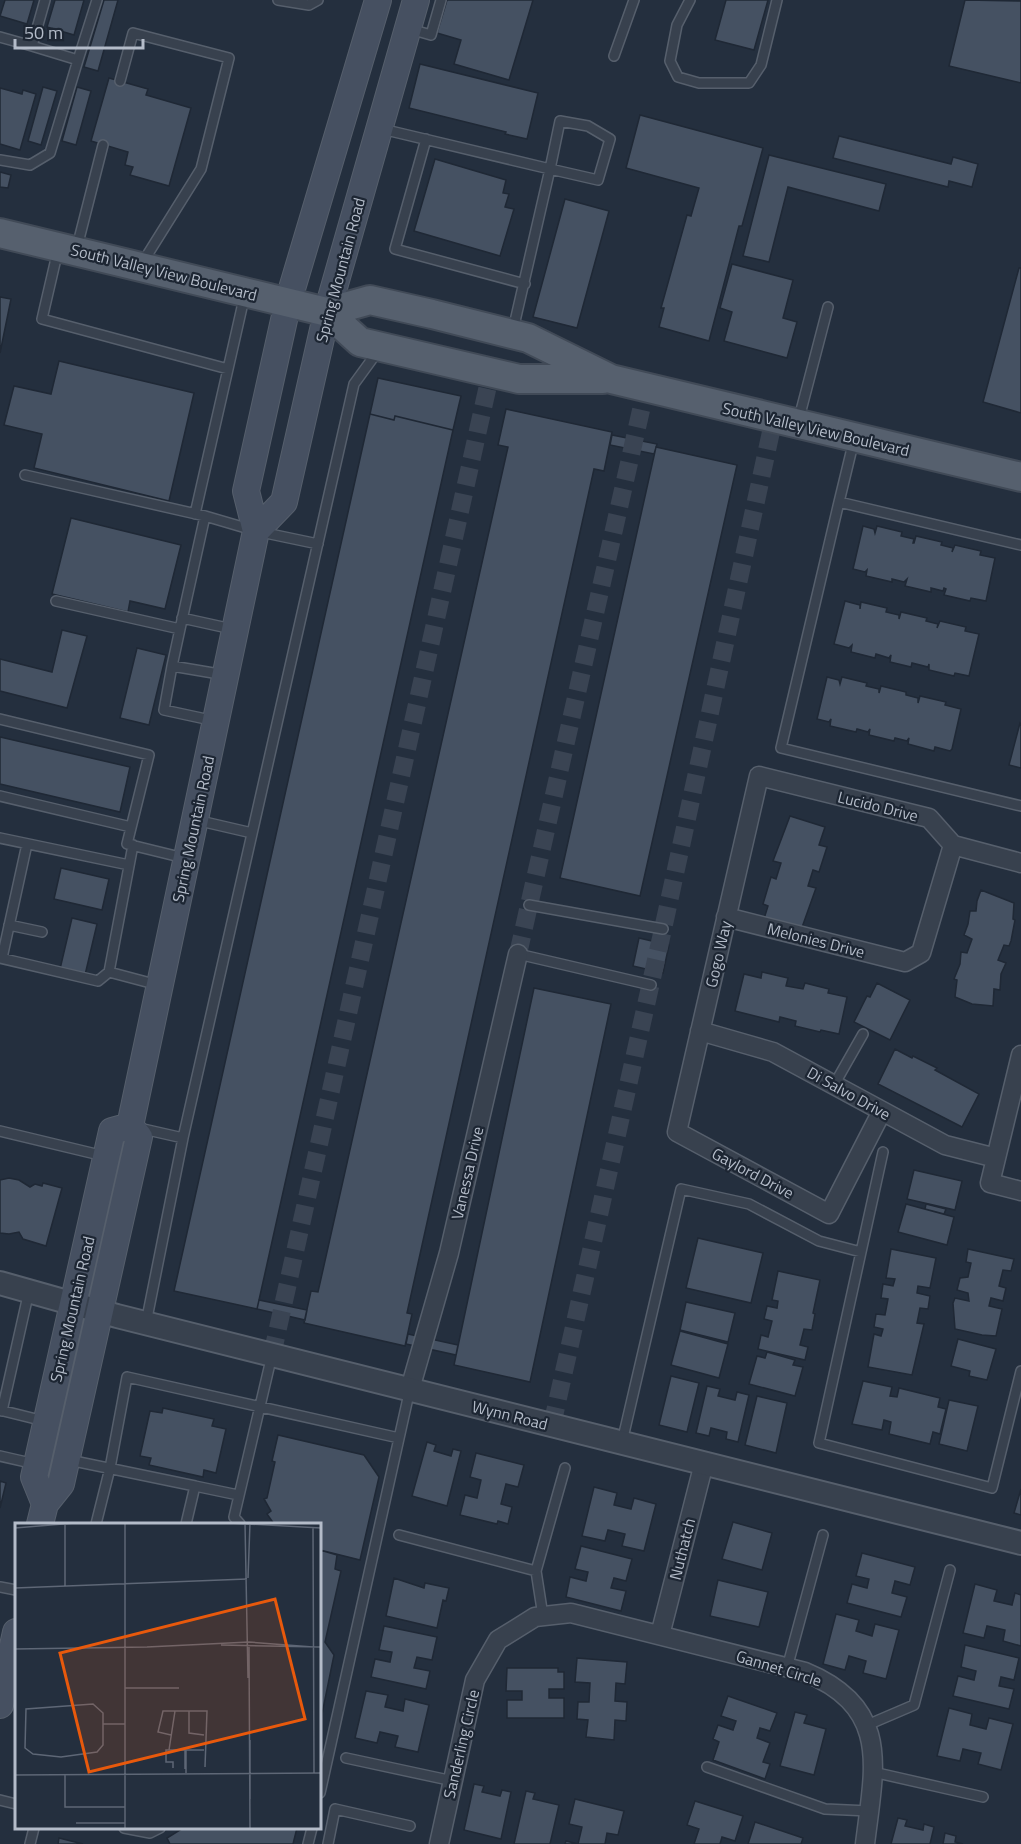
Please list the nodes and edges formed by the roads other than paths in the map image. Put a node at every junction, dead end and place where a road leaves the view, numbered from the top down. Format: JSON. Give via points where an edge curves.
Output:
{"nodes":[{"id":1,"x":45,"y":0,"type":"edge"},
{"id":2,"x":97,"y":0,"type":"edge"},
{"id":3,"x":278,"y":0,"type":"edge"},
{"id":4,"x":318,"y":0,"type":"edge"},
{"id":5,"x":378,"y":0,"type":"edge"},
{"id":6,"x":416,"y":0,"type":"edge"},
{"id":7,"x":441,"y":0,"type":"edge"},
{"id":8,"x":634,"y":0,"type":"edge"},
{"id":9,"x":690,"y":0,"type":"edge"},
{"id":10,"x":777,"y":0,"type":"edge"},
{"id":11,"x":408,"y":28,"type":"junction"},
{"id":12,"x":0,"y":37,"type":"edge"},
{"id":13,"x":32,"y":46,"type":"junction"},
{"id":14,"x":614,"y":56,"type":"dead end"},
{"id":15,"x":78,"y":60,"type":"junction"},
{"id":16,"x":120,"y":81,"type":"dead end"},
{"id":17,"x":380,"y":129,"type":"junction"},
{"id":18,"x":426,"y":139,"type":"junction"},
{"id":19,"x":103,"y":145,"type":"dead end"},
{"id":20,"x":0,"y":160,"type":"edge"},
{"id":21,"x":550,"y":170,"type":"junction"},
{"id":22,"x":0,"y":233,"type":"edge"},
{"id":23,"x":67,"y":249,"type":"junction"},
{"id":24,"x":140,"y":267,"type":"junction"},
{"id":25,"x":525,"y":284,"type":"junction"},
{"id":26,"x":245,"y":292,"type":"junction"},
{"id":27,"x":288,"y":302,"type":"junction"},
{"id":28,"x":828,"y":307,"type":"dead end"},
{"id":29,"x":327,"y":312,"type":"junction"},
{"id":30,"x":512,"y":334,"type":"junction"},
{"id":31,"x":381,"y":346,"type":"junction"},
{"id":32,"x":228,"y":369,"type":"junction"},
{"id":33,"x":611,"y":380,"type":"junction"},
{"id":34,"x":797,"y":424,"type":"junction"},
{"id":35,"x":854,"y":438,"type":"junction"},
{"id":36,"x":25,"y":475,"type":"dead end"},
{"id":37,"x":1021,"y":477,"type":"edge"},
{"id":38,"x":839,"y":502,"type":"junction"},
{"id":39,"x":200,"y":515,"type":"junction"},
{"id":40,"x":256,"y":531,"type":"junction"},
{"id":41,"x":318,"y":544,"type":"junction"},
{"id":42,"x":1021,"y":545,"type":"edge"},
{"id":43,"x":56,"y":602,"type":"dead end"},
{"id":44,"x":182,"y":618,"type":"junction"},
{"id":45,"x":180,"y":629,"type":"junction"},
{"id":46,"x":235,"y":629,"type":"junction"},
{"id":47,"x":172,"y":666,"type":"junction"},
{"id":48,"x":225,"y":675,"type":"junction"},
{"id":49,"x":0,"y":719,"type":"edge"},
{"id":50,"x":216,"y":721,"type":"junction"},
{"id":51,"x":759,"y":776,"type":"joint"},
{"id":52,"x":0,"y":796,"type":"edge"},
{"id":53,"x":1021,"y":806,"type":"edge"},
{"id":54,"x":195,"y":819,"type":"junction"},
{"id":55,"x":131,"y":826,"type":"junction"},
{"id":56,"x":252,"y":833,"type":"junction"},
{"id":57,"x":0,"y":838,"type":"edge"},
{"id":58,"x":27,"y":844,"type":"junction"},
{"id":59,"x":133,"y":845,"type":"junction"},
{"id":60,"x":953,"y":845,"type":"junction"},
{"id":61,"x":186,"y":859,"type":"junction"},
{"id":62,"x":1021,"y":863,"type":"edge"},
{"id":63,"x":129,"y":865,"type":"junction"},
{"id":64,"x":529,"y":905,"type":"dead end"},
{"id":65,"x":726,"y":917,"type":"junction"},
{"id":66,"x":9,"y":926,"type":"junction"},
{"id":67,"x":663,"y":930,"type":"dead end"},
{"id":68,"x":42,"y":932,"type":"dead end"},
{"id":69,"x":518,"y":954,"type":"joint"},
{"id":70,"x":1,"y":958,"type":"edge"},
{"id":71,"x":109,"y":972,"type":"junction"},
{"id":72,"x":159,"y":986,"type":"junction"},
{"id":73,"x":651,"y":986,"type":"dead end"},
{"id":74,"x":700,"y":1030,"type":"junction"},
{"id":75,"x":863,"y":1034,"type":"dead end"},
{"id":76,"x":1021,"y":1055,"type":"edge"},
{"id":77,"x":834,"y":1085,"type":"junction"},
{"id":78,"x":882,"y":1111,"type":"junction"},
{"id":79,"x":130,"y":1126,"type":"junction"},
{"id":80,"x":0,"y":1131,"type":"edge"},
{"id":81,"x":677,"y":1132,"type":"joint"},
{"id":82,"x":183,"y":1138,"type":"junction"},
{"id":83,"x":883,"y":1152,"type":"dead end"},
{"id":84,"x":106,"y":1156,"type":"junction"},
{"id":85,"x":996,"y":1158,"type":"junction"},
{"id":86,"x":1021,"y":1191,"type":"edge"},
{"id":87,"x":861,"y":1252,"type":"junction"},
{"id":88,"x":1,"y":1286,"type":"edge"},
{"id":89,"x":29,"y":1291,"type":"junction"},
{"id":90,"x":73,"y":1305,"type":"junction"},
{"id":91,"x":100,"y":1312,"type":"junction"},
{"id":92,"x":146,"y":1323,"type":"junction"},
{"id":93,"x":272,"y":1355,"type":"junction"},
{"id":94,"x":1021,"y":1371,"type":"edge"},
{"id":95,"x":410,"y":1389,"type":"junction"},
{"id":96,"x":259,"y":1406,"type":"junction"},
{"id":97,"x":1,"y":1411,"type":"edge"},
{"id":98,"x":47,"y":1422,"type":"junction"},
{"id":99,"x":399,"y":1438,"type":"junction"},
{"id":100,"x":622,"y":1442,"type":"junction"},
{"id":101,"x":0,"y":1455,"type":"edge"},
{"id":102,"x":66,"y":1459,"type":"junction"},
{"id":103,"x":704,"y":1463,"type":"junction"},
{"id":104,"x":37,"y":1464,"type":"junction"},
{"id":105,"x":110,"y":1468,"type":"junction"},
{"id":106,"x":565,"y":1468,"type":"dead end"},
{"id":107,"x":195,"y":1486,"type":"junction"},
{"id":108,"x":238,"y":1495,"type":"junction"},
{"id":109,"x":43,"y":1514,"type":"edge"},
{"id":110,"x":233,"y":1520,"type":"edge"},
{"id":111,"x":96,"y":1523,"type":"edge"},
{"id":112,"x":186,"y":1523,"type":"edge"},
{"id":113,"x":399,"y":1535,"type":"dead end"},
{"id":114,"x":823,"y":1535,"type":"dead end"},
{"id":115,"x":1021,"y":1543,"type":"edge"},
{"id":116,"x":950,"y":1570,"type":"dead end"},
{"id":117,"x":536,"y":1571,"type":"junction"},
{"id":118,"x":0,"y":1587,"type":"edge"},
{"id":119,"x":15,"y":1590,"type":"edge"},
{"id":120,"x":543,"y":1616,"type":"junction"},
{"id":121,"x":660,"y":1635,"type":"junction"},
{"id":122,"x":15,"y":1637,"type":"edge"},
{"id":123,"x":787,"y":1668,"type":"junction"},
{"id":124,"x":0,"y":1705,"type":"edge"},
{"id":125,"x":865,"y":1726,"type":"junction"},
{"id":126,"x":346,"y":1758,"type":"dead end"},
{"id":127,"x":707,"y":1767,"type":"dead end"},
{"id":128,"x":873,"y":1772,"type":"junction"},
{"id":129,"x":453,"y":1781,"type":"junction"},
{"id":130,"x":321,"y":1789,"type":"edge"},
{"id":131,"x":983,"y":1797,"type":"dead end"},
{"id":132,"x":0,"y":1800,"type":"edge"},
{"id":133,"x":15,"y":1804,"type":"edge"},
{"id":134,"x":869,"y":1811,"type":"junction"},
{"id":135,"x":410,"y":1826,"type":"dead end"},
{"id":136,"x":34,"y":1829,"type":"edge"},
{"id":137,"x":133,"y":1829,"type":"edge"},
{"id":138,"x":157,"y":1829,"type":"edge"},
{"id":139,"x":312,"y":1829,"type":"edge"},
{"id":140,"x":30,"y":1844,"type":"edge"},
{"id":141,"x":308,"y":1844,"type":"edge"},
{"id":142,"x":328,"y":1844,"type":"edge"},
{"id":143,"x":439,"y":1844,"type":"edge"},
{"id":144,"x":865,"y":1844,"type":"edge"}],
"edges":[{"from":1,"to":13,"type":"lane"},
{"from":2,"to":15,"type":"lane"},
{"from":3,"to":4,"type":"lane","via":[[309,5]]},
{"from":5,"to":27,"type":"main road","name":"Spring Mountain Road"},
{"from":6,"to":11,"type":"main road","name":"Spring Mountain Road"},
{"from":7,"to":11,"type":"lane","via":[[431,35]]},
{"from":8,"to":14,"type":"lane"},
{"from":9,"to":10,"type":"lane","via":[[677,25],[670,61],[678,77],[699,83],[749,83],[761,65]]},
{"from":11,"to":17,"type":"main road","name":"Spring Mountain Road"},
{"from":12,"to":13,"type":"lane"},
{"from":13,"to":15,"type":"lane"},
{"from":15,"to":20,"type":"lane","via":[[50,153],[30,165]]},
{"from":16,"to":24,"type":"lane","via":[[133,33],[229,58],[201,169]]},
{"from":17,"to":18,"type":"lane"},
{"from":17,"to":29,"type":"main road","name":"Spring Mountain Road"},
{"from":18,"to":21,"type":"lane"},
{"from":18,"to":25,"type":"lane","via":[[395,249]]},
{"from":19,"to":23,"type":"lane"},
{"from":21,"to":21,"type":"lane","via":[[598,180],[610,139],[588,126],[560,121]]},
{"from":21,"to":25,"type":"lane"},
{"from":22,"to":23,"type":"main road","name":"South Valley View Boulevard"},
{"from":23,"to":24,"type":"main road","name":"South Valley View Boulevard"},
{"from":23,"to":32,"type":"lane","via":[[42,319]]},
{"from":24,"to":26,"type":"main road","name":"South Valley View Boulevard"},
{"from":25,"to":30,"type":"lane"},
{"from":26,"to":27,"type":"main road","name":"South Valley View Boulevard"},
{"from":26,"to":32,"type":"lane"},
{"from":27,"to":29,"type":"main road","name":"South Valley View Boulevard"},
{"from":27,"to":40,"type":"main road","name":"Spring Mountain Road","via":[[246,491]]},
{"from":28,"to":34,"type":"lane"},
{"from":29,"to":30,"type":"main road","name":"South Valley View Boulevard","via":[[370,300]]},
{"from":29,"to":31,"type":"main road","name":"South Valley View Boulevard","via":[[360,342]]},
{"from":29,"to":40,"type":"main road","name":"Spring Mountain Road","via":[[284,502]]},
{"from":30,"to":33,"type":"main road","name":"South Valley View Boulevard","via":[[528,338]]},
{"from":31,"to":33,"type":"main road","name":"South Valley View Boulevard","via":[[519,379]]},
{"from":31,"to":41,"type":"lane","via":[[354,384]]},
{"from":32,"to":39,"type":"lane"},
{"from":33,"to":34,"type":"main road","name":"South Valley View Boulevard"},
{"from":34,"to":35,"type":"main road","name":"South Valley View Boulevard"},
{"from":35,"to":37,"type":"main road","name":"South Valley View Boulevard"},
{"from":35,"to":38,"type":"lane"},
{"from":36,"to":39,"type":"lane"},
{"from":38,"to":42,"type":"lane"},
{"from":38,"to":53,"type":"lane","via":[[781,748]]},
{"from":39,"to":40,"type":"lane"},
{"from":39,"to":44,"type":"lane"},
{"from":40,"to":41,"type":"lane"},
{"from":40,"to":46,"type":"main road","name":"Spring Mountain Road"},
{"from":41,"to":56,"type":"lane"},
{"from":43,"to":45,"type":"lane"},
{"from":44,"to":45,"type":"lane"},
{"from":44,"to":46,"type":"lane"},
{"from":45,"to":47,"type":"lane"},
{"from":46,"to":48,"type":"main road","name":"Spring Mountain Road"},
{"from":47,"to":48,"type":"lane"},
{"from":47,"to":50,"type":"lane","via":[[164,710]]},
{"from":48,"to":50,"type":"main road","name":"Spring Mountain Road"},
{"from":49,"to":55,"type":"lane","via":[[149,754]]},
{"from":50,"to":54,"type":"main road","name":"Spring Mountain Road"},
{"from":51,"to":60,"type":"street","name":"Lucido Drive","via":[[929,818]]},
{"from":51,"to":65,"type":"street","name":"Gogo Way"},
{"from":52,"to":55,"type":"lane"},
{"from":54,"to":56,"type":"lane"},
{"from":54,"to":61,"type":"main road","name":"Spring Mountain Road"},
{"from":55,"to":59,"type":"lane","via":[[127,843]]},
{"from":56,"to":82,"type":"lane"},
{"from":57,"to":58,"type":"lane"},
{"from":58,"to":63,"type":"lane"},
{"from":58,"to":66,"type":"lane"},
{"from":59,"to":61,"type":"lane"},
{"from":59,"to":63,"type":"lane"},
{"from":60,"to":62,"type":"street"},
{"from":60,"to":65,"type":"street","name":"Melonies Drive","via":[[921,953],[905,962]]},
{"from":61,"to":72,"type":"main road","name":"Spring Mountain Road"},
{"from":63,"to":71,"type":"lane"},
{"from":64,"to":67,"type":"lane"},
{"from":65,"to":74,"type":"street","name":"Gogo Way"},
{"from":66,"to":68,"type":"lane"},
{"from":66,"to":70,"type":"lane"},
{"from":69,"to":73,"type":"lane"},
{"from":69,"to":95,"type":"street","name":"Vanessa Drive","via":[[449,1253]]},
{"from":70,"to":71,"type":"lane","via":[[98,981]]},
{"from":71,"to":72,"type":"lane"},
{"from":72,"to":79,"type":"main road","name":"Spring Mountain Road"},
{"from":74,"to":77,"type":"street","name":"Di Salvo Drive","via":[[773,1052]]},
{"from":74,"to":81,"type":"street","name":"Gogo Way"},
{"from":75,"to":77,"type":"lane"},
{"from":76,"to":85,"type":"street"},
{"from":77,"to":78,"type":"street","name":"Di Salvo Drive"},
{"from":78,"to":81,"type":"street","name":"Gaylord Drive","via":[[828,1214]]},
{"from":78,"to":85,"type":"street","name":"Di Salvo Drive","via":[[945,1145]]},
{"from":79,"to":82,"type":"lane"},
{"from":79,"to":84,"type":"main road","name":"Spring Mountain Road","via":[[112,1131]]},
{"from":79,"to":91,"type":"main road","name":"Spring Mountain Road","via":[[139,1137]]},
{"from":80,"to":84,"type":"lane"},
{"from":82,"to":92,"type":"lane"},
{"from":83,"to":87,"type":"lane"},
{"from":84,"to":90,"type":"main road","name":"Spring Mountain Road"},
{"from":85,"to":86,"type":"street","via":[[990,1183]]},
{"from":87,"to":94,"type":"lane","via":[[819,1443],[992,1488]]},
{"from":87,"to":100,"type":"lane","via":[[819,1241],[748,1204],[681,1189]]},
{"from":88,"to":89,"type":"street","name":"Wynn Road"},
{"from":89,"to":90,"type":"street","name":"Wynn Road"},
{"from":89,"to":97,"type":"lane"},
{"from":90,"to":91,"type":"street","name":"Wynn Road"},
{"from":90,"to":98,"type":"main road","name":"Spring Mountain Road"},
{"from":91,"to":92,"type":"street","name":"Wynn Road"},
{"from":91,"to":102,"type":"main road","name":"Spring Mountain Road"},
{"from":92,"to":93,"type":"street","name":"Wynn Road"},
{"from":93,"to":95,"type":"street","name":"Wynn Road"},
{"from":93,"to":96,"type":"lane"},
{"from":95,"to":99,"type":"lane"},
{"from":95,"to":100,"type":"street","name":"Wynn Road"},
{"from":96,"to":99,"type":"lane"},
{"from":96,"to":105,"type":"lane","via":[[127,1377]]},
{"from":96,"to":108,"type":"lane"},
{"from":97,"to":98,"type":"lane"},
{"from":98,"to":104,"type":"main road","name":"Spring Mountain Road"},
{"from":99,"to":130,"type":"lane"},
{"from":100,"to":103,"type":"street","name":"Wynn Road"},
{"from":101,"to":104,"type":"lane"},
{"from":102,"to":105,"type":"lane"},
{"from":102,"to":109,"type":"main road","name":"Spring Mountain Road","via":[[61,1484]]},
{"from":103,"to":115,"type":"street","name":"Wynn Road"},
{"from":103,"to":121,"type":"street","name":"Nuthatch"},
{"from":104,"to":109,"type":"main road","name":"Spring Mountain Road","via":[[34,1477]]},
{"from":105,"to":107,"type":"lane"},
{"from":105,"to":111,"type":"lane"},
{"from":106,"to":117,"type":"lane"},
{"from":107,"to":108,"type":"lane"},
{"from":107,"to":112,"type":"lane"},
{"from":108,"to":110,"type":"lane"},
{"from":113,"to":117,"type":"lane"},
{"from":114,"to":123,"type":"lane"},
{"from":116,"to":125,"type":"lane","via":[[914,1706]]},
{"from":117,"to":120,"type":"lane"},
{"from":118,"to":119,"type":"lane"},
{"from":120,"to":121,"type":"street","name":"Sanderling Circle","via":[[571,1613]]},
{"from":120,"to":129,"type":"street","name":"Sanderling Circle","via":[[498,1640],[476,1680]]},
{"from":121,"to":123,"type":"street","name":"Gannet Circle"},
{"from":122,"to":124,"type":"main road"},
{"from":123,"to":125,"type":"street","name":"Gannet Circle","via":[[828,1682],[853,1703]]},
{"from":125,"to":128,"type":"street","name":"Gannet Circle","via":[[872,1739]]},
{"from":126,"to":129,"type":"lane"},
{"from":127,"to":134,"type":"lane","via":[[825,1809]]},
{"from":128,"to":131,"type":"lane"},
{"from":128,"to":134,"type":"street","name":"Gannet Circle"},
{"from":129,"to":143,"type":"street","name":"Sanderling Circle"},
{"from":132,"to":133,"type":"lane"},
{"from":134,"to":144,"type":"street","name":"Gannet Circle"},
{"from":135,"to":142,"type":"lane","via":[[335,1809]]},
{"from":136,"to":140,"type":"lane"},
{"from":137,"to":138,"type":"lane","via":[[150,1833]]},
{"from":139,"to":141,"type":"lane"}]}
